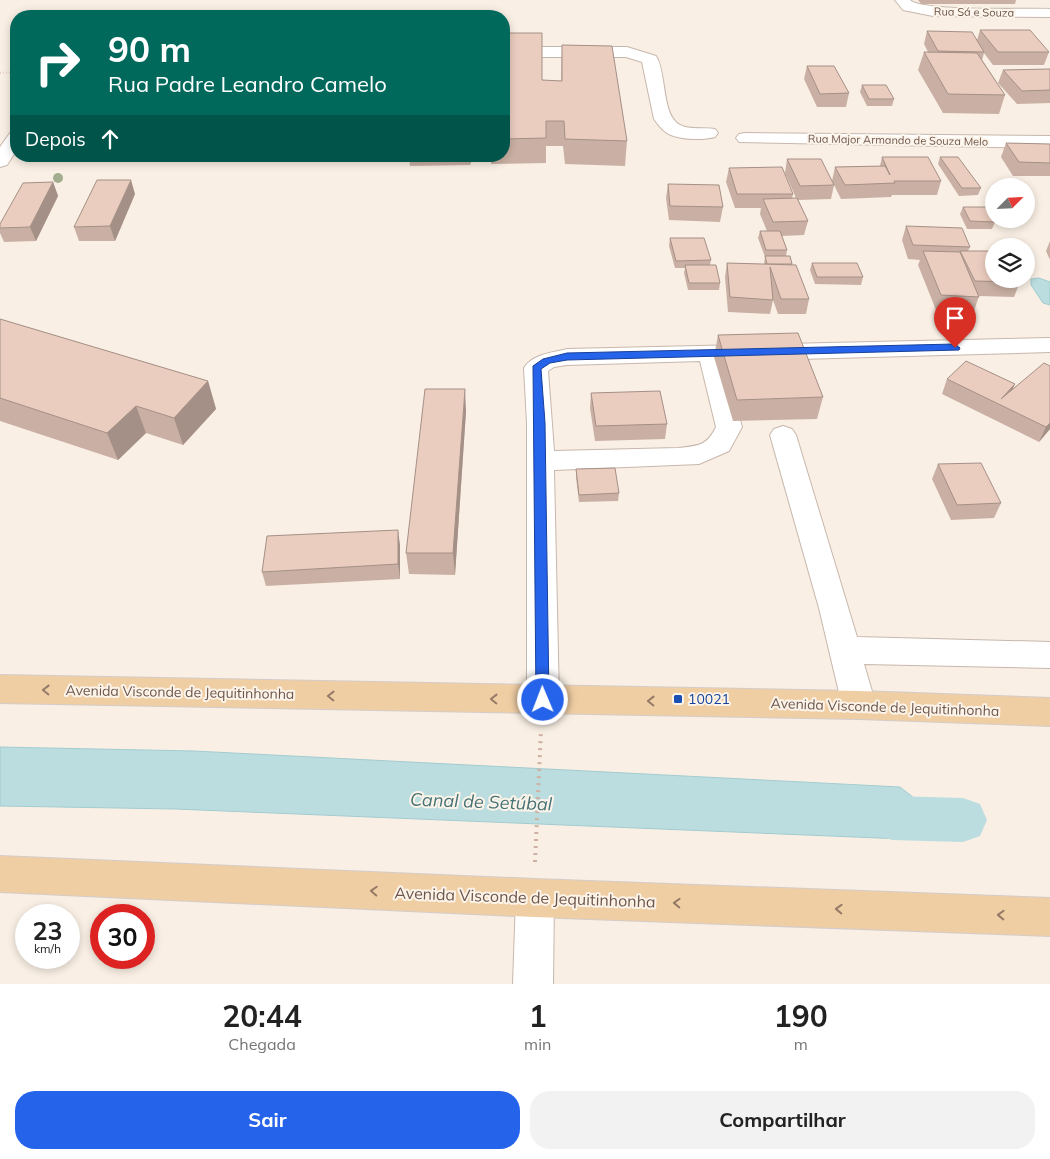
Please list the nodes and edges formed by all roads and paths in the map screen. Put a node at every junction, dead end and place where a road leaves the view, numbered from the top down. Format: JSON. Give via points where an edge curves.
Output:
{"nodes":[{"id":1,"x":894,"y":0,"type":"edge"},
{"id":2,"x":902,"y":0,"type":"edge"},
{"id":3,"x":1050,"y":13,"type":"edge"},
{"id":4,"x":510,"y":52,"type":"edge"},
{"id":5,"x":709,"y":133,"type":"dead end"},
{"id":6,"x":745,"y":138,"type":"dead end"},
{"id":7,"x":1050,"y":142,"type":"edge"},
{"id":8,"x":10,"y":146,"type":"edge"},
{"id":9,"x":0,"y":161,"type":"edge"},
{"id":10,"x":1050,"y":345,"type":"edge"},
{"id":11,"x":710,"y":354,"type":"junction"},
{"id":12,"x":782,"y":436,"type":"dead end"},
{"id":13,"x":540,"y":461,"type":"junction"},
{"id":14,"x":845,"y":650,"type":"junction"},
{"id":15,"x":1050,"y":654,"type":"edge"},
{"id":16,"x":0,"y":689,"type":"edge"},
{"id":17,"x":543,"y":700,"type":"junction"},
{"id":18,"x":859,"y":705,"type":"junction"},
{"id":19,"x":1050,"y":712,"type":"edge"},
{"id":20,"x":540,"y":751,"type":"dead end"},
{"id":21,"x":535,"y":846,"type":"dead end"},
{"id":22,"x":0,"y":874,"type":"edge"},
{"id":23,"x":535,"y":898,"type":"junction"},
{"id":24,"x":1050,"y":917,"type":"edge"},
{"id":25,"x":533,"y":984,"type":"edge"}],
"edges":[{"from":1,"to":2,"type":"street"},
{"from":2,"to":3,"type":"street","name":"Rua Sá e Souza","via":[[908,7],[933,12]]},
{"from":4,"to":5,"type":"street","via":[[627,52],[650,58],[663,119],[676,131]]},
{"from":6,"to":7,"type":"street","name":"Rua Major Armando de Souza Melo"},
{"from":8,"to":9,"type":"street"},
{"from":10,"to":11,"type":"street"},
{"from":11,"to":13,"type":"street","via":[[567,356],[547,361],[536,368]]},
{"from":11,"to":13,"type":"street","via":[[729,427],[720,446],[699,455],[678,457]]},
{"from":12,"to":14,"type":"street"},
{"from":13,"to":17,"type":"street"},
{"from":14,"to":15,"type":"street"},
{"from":14,"to":18,"type":"street"},
{"from":17,"to":16,"type":"main road","name":"Avenida Visconde de Jequitinhonha","one_way":true},
{"from":18,"to":17,"type":"main road","name":"Avenida Visconde de Jequitinhonha","one_way":true},
{"from":18,"to":19,"type":"main road","name":"Avenida Visconde de Jequitinhonha"},
{"from":20,"to":21,"type":"path"},
{"from":23,"to":22,"type":"main road","name":"Avenida Visconde de Jequitinhonha","one_way":true},
{"from":24,"to":23,"type":"main road","name":"Avenida Visconde de Jequitinhonha","one_way":true},
{"from":23,"to":25,"type":"street"}]}
